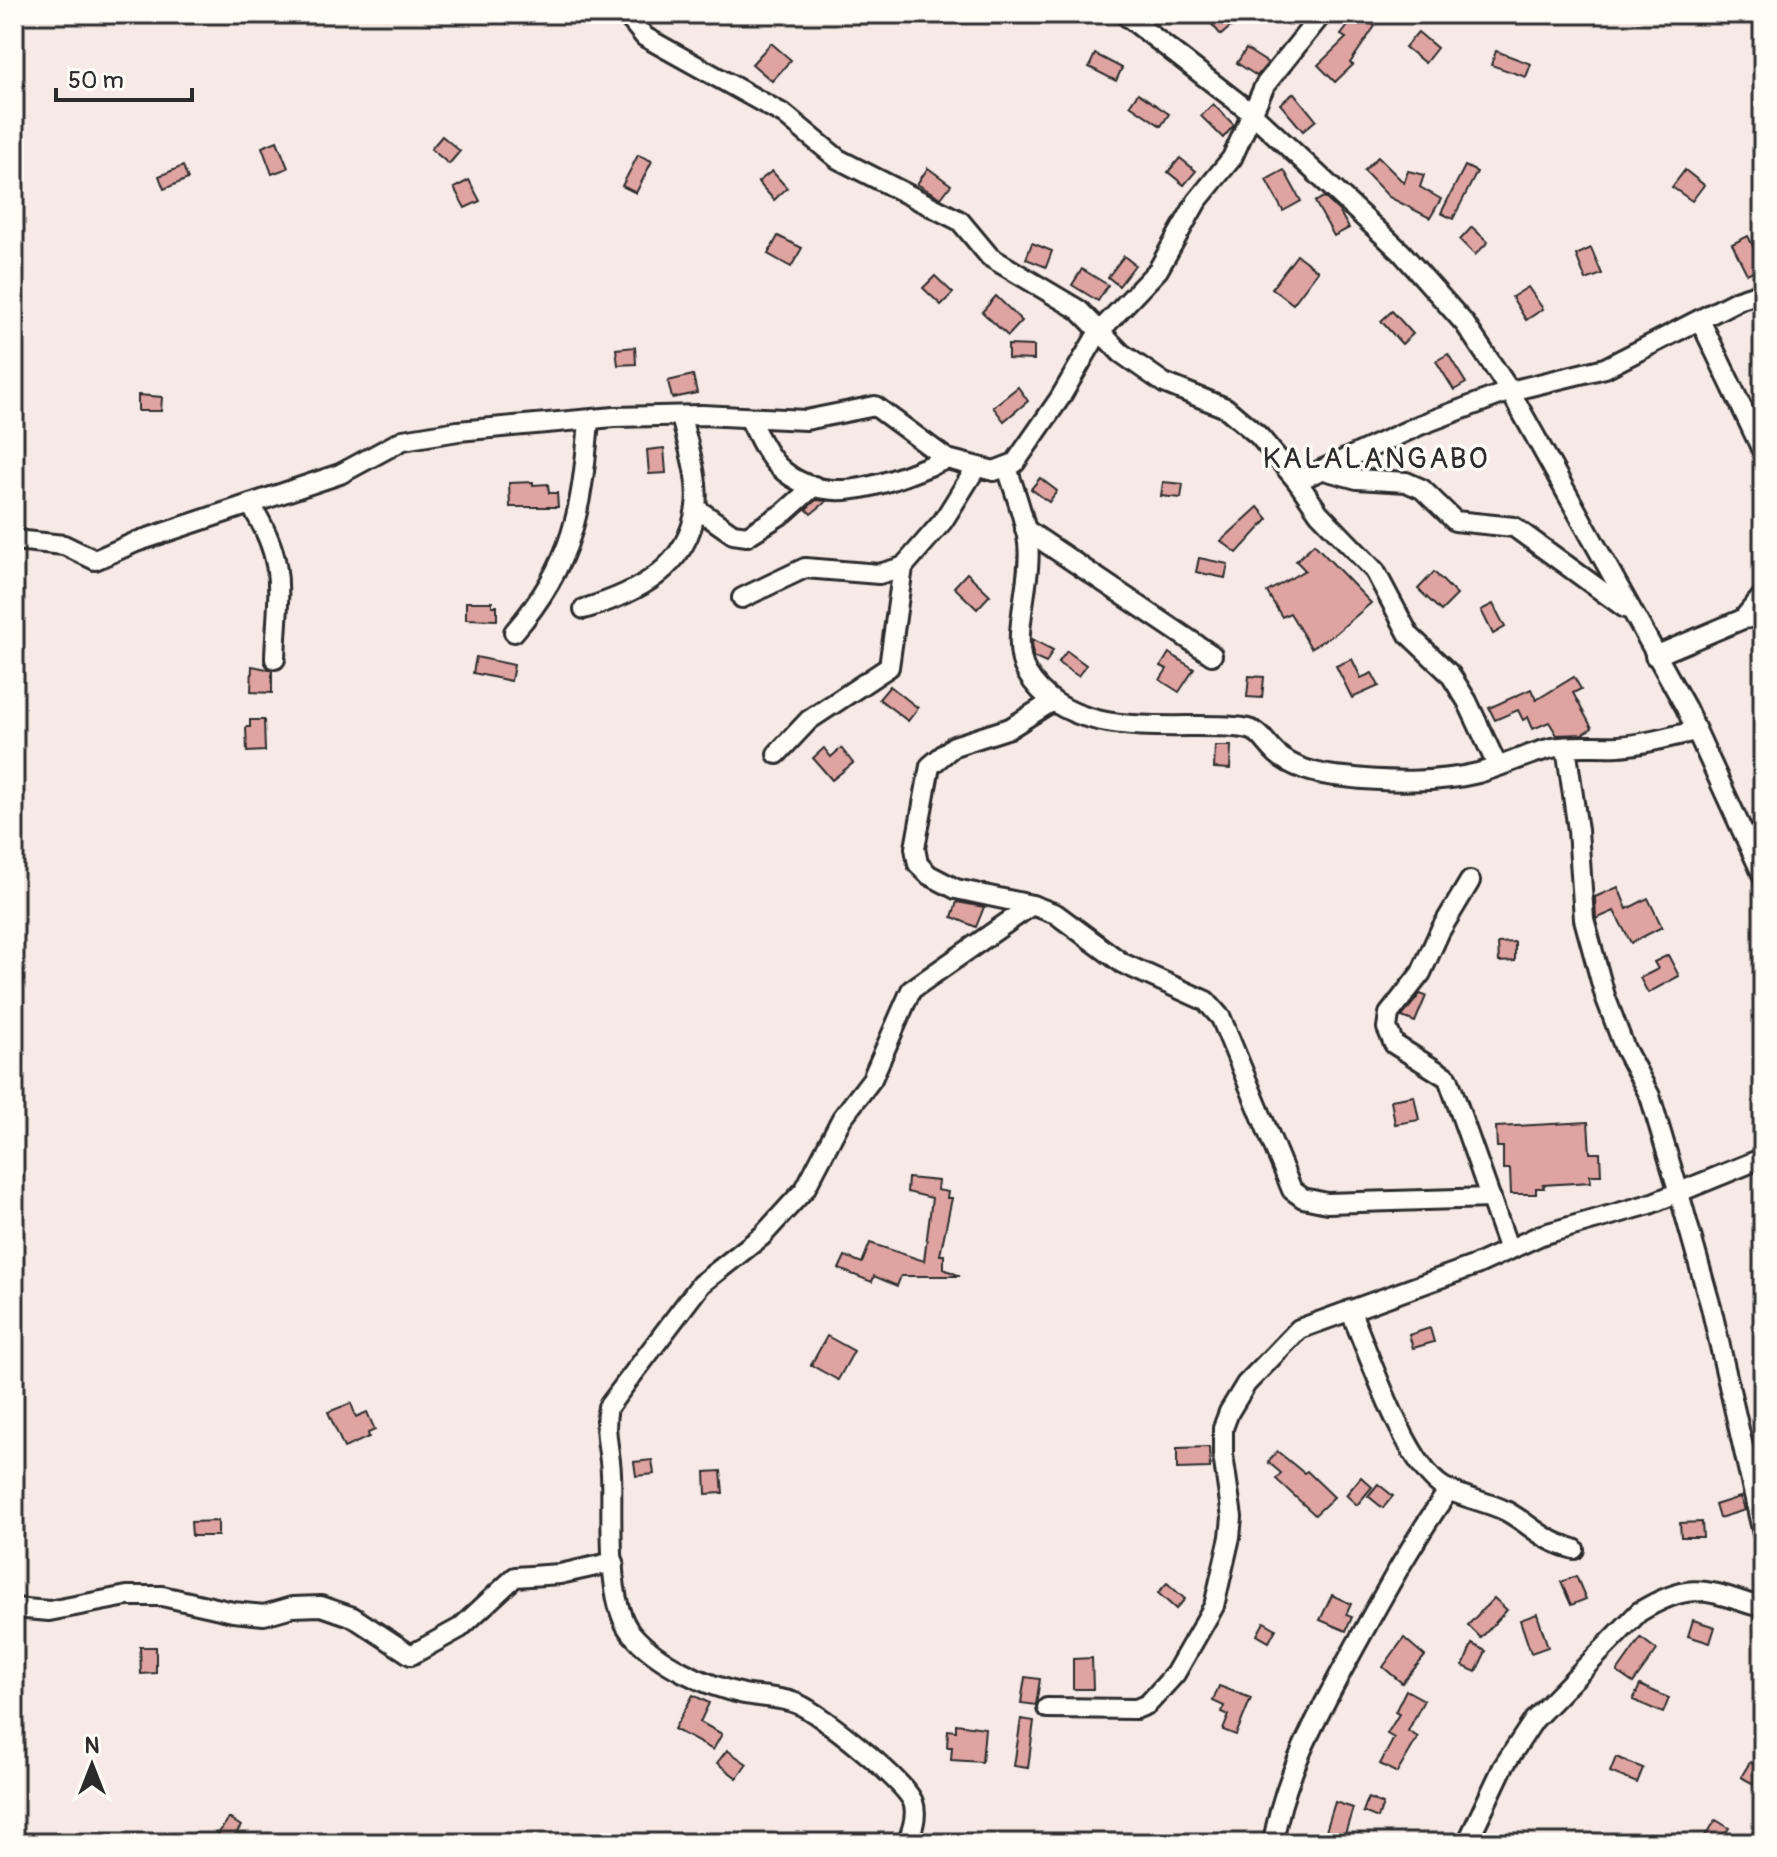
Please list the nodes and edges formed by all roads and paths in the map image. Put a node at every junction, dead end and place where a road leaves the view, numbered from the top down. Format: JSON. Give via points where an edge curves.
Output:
{"nodes":[{"id":1,"x":626,"y":14,"type":"edge"},
{"id":2,"x":1124,"y":14,"type":"edge"},
{"id":3,"x":1322,"y":14,"type":"edge"},
{"id":4,"x":1254,"y":115,"type":"junction"},
{"id":5,"x":1763,"y":292,"type":"edge"},
{"id":6,"x":1700,"y":320,"type":"junction"},
{"id":7,"x":1098,"y":333,"type":"junction"},
{"id":8,"x":1510,"y":391,"type":"junction"},
{"id":9,"x":681,"y":416,"type":"junction"},
{"id":10,"x":749,"y":418,"type":"junction"},
{"id":11,"x":589,"y":420,"type":"junction"},
{"id":12,"x":1763,"y":452,"type":"edge"},
{"id":13,"x":947,"y":459,"type":"junction"},
{"id":14,"x":1007,"y":467,"type":"junction"},
{"id":15,"x":976,"y":468,"type":"junction"},
{"id":16,"x":1324,"y":470,"type":"junction"},
{"id":17,"x":1297,"y":481,"type":"junction"},
{"id":18,"x":814,"y":486,"type":"junction"},
{"id":19,"x":250,"y":504,"type":"junction"},
{"id":20,"x":696,"y":508,"type":"junction"},
{"id":21,"x":1025,"y":529,"type":"junction"},
{"id":22,"x":14,"y":540,"type":"edge"},
{"id":23,"x":903,"y":567,"type":"junction"},
{"id":24,"x":1763,"y":595,"type":"edge"},
{"id":25,"x":742,"y":598,"type":"dead end"},
{"id":26,"x":584,"y":609,"type":"dead end"},
{"id":27,"x":1630,"y":611,"type":"junction"},
{"id":28,"x":1763,"y":616,"type":"edge"},
{"id":29,"x":1743,"y":619,"type":"junction"},
{"id":30,"x":514,"y":632,"type":"dead end"},
{"id":31,"x":1212,"y":655,"type":"dead end"},
{"id":32,"x":1655,"y":656,"type":"junction"},
{"id":33,"x":275,"y":659,"type":"dead end"},
{"id":34,"x":1053,"y":701,"type":"junction"},
{"id":35,"x":1696,"y":731,"type":"junction"},
{"id":36,"x":1566,"y":747,"type":"junction"},
{"id":37,"x":777,"y":754,"type":"dead end"},
{"id":38,"x":1497,"y":765,"type":"junction"},
{"id":39,"x":1763,"y":876,"type":"edge"},
{"id":40,"x":1470,"y":881,"type":"dead end"},
{"id":41,"x":1032,"y":905,"type":"junction"},
{"id":42,"x":1763,"y":1158,"type":"edge"},
{"id":43,"x":1679,"y":1193,"type":"junction"},
{"id":44,"x":1491,"y":1198,"type":"junction"},
{"id":45,"x":1509,"y":1250,"type":"junction"},
{"id":46,"x":1350,"y":1310,"type":"junction"},
{"id":47,"x":1449,"y":1490,"type":"junction"},
{"id":48,"x":1763,"y":1534,"type":"edge"},
{"id":49,"x":1574,"y":1549,"type":"dead end"},
{"id":50,"x":614,"y":1562,"type":"junction"},
{"id":51,"x":14,"y":1608,"type":"edge"},
{"id":52,"x":1763,"y":1608,"type":"edge"},
{"id":53,"x":1047,"y":1708,"type":"dead end"},
{"id":54,"x":907,"y":1843,"type":"edge"},
{"id":55,"x":1273,"y":1843,"type":"edge"},
{"id":56,"x":1467,"y":1843,"type":"edge"}],
"edges":[{"from":1,"to":7,"type":"street","via":[[645,37],[785,115],[838,159],[960,221],[990,257],[1079,310]]},
{"from":2,"to":4,"type":"street"},
{"from":3,"to":4,"type":"street","via":[[1265,85]]},
{"from":4,"to":7,"type":"street","via":[[1158,270]]},
{"from":4,"to":8,"type":"street","via":[[1401,252],[1465,324]]},
{"from":5,"to":6,"type":"street"},
{"from":6,"to":8,"type":"street","via":[[1605,368]]},
{"from":6,"to":12,"type":"street"},
{"from":7,"to":14,"type":"street","via":[[1060,398]]},
{"from":7,"to":17,"type":"street","via":[[1164,383],[1226,408],[1259,436]]},
{"from":8,"to":16,"type":"street","via":[[1410,429]]},
{"from":8,"to":27,"type":"street"},
{"from":9,"to":10,"type":"street"},
{"from":9,"to":11,"type":"street"},
{"from":9,"to":20,"type":"street"},
{"from":10,"to":13,"type":"street","via":[[806,420],[875,406]]},
{"from":10,"to":18,"type":"street","via":[[778,466]]},
{"from":11,"to":19,"type":"street","via":[[403,440],[340,474]]},
{"from":11,"to":30,"type":"street","via":[[577,526],[536,607]]},
{"from":13,"to":15,"type":"street"},
{"from":13,"to":18,"type":"street","via":[[846,492]]},
{"from":14,"to":15,"type":"street"},
{"from":14,"to":21,"type":"street"},
{"from":15,"to":23,"type":"street","via":[[943,521]]},
{"from":16,"to":17,"type":"street"},
{"from":16,"to":27,"type":"street","via":[[1357,479],[1406,482],[1422,489],[1455,521],[1514,527]]},
{"from":17,"to":38,"type":"street","via":[[1319,513],[1375,571],[1409,635],[1450,674]]},
{"from":18,"to":20,"type":"street","via":[[747,536],[733,534]]},
{"from":19,"to":22,"type":"street","via":[[95,560],[64,545]]},
{"from":19,"to":33,"type":"street","via":[[276,555],[280,591]]},
{"from":20,"to":26,"type":"street","via":[[682,548],[666,569],[626,596]]},
{"from":21,"to":31,"type":"street"},
{"from":21,"to":34,"type":"street","via":[[1028,579],[1018,654],[1029,677]]},
{"from":23,"to":25,"type":"street","via":[[879,574],[805,568]]},
{"from":23,"to":37,"type":"street","via":[[889,667],[809,720]]},
{"from":24,"to":29,"type":"street"},
{"from":27,"to":32,"type":"street"},
{"from":28,"to":29,"type":"street"},
{"from":29,"to":32,"type":"street"},
{"from":32,"to":35,"type":"street"},
{"from":34,"to":38,"type":"street","via":[[1096,720],[1129,726],[1256,730],[1298,767],[1345,777],[1452,777]]},
{"from":34,"to":41,"type":"street","via":[[1010,728],[954,746],[930,766],[915,848],[918,864],[947,885]]},
{"from":35,"to":36,"type":"street","via":[[1621,746]]},
{"from":35,"to":39,"type":"street"},
{"from":36,"to":38,"type":"street"},
{"from":36,"to":43,"type":"street","via":[[1584,919],[1605,996],[1650,1096]]},
{"from":40,"to":44,"type":"street","via":[[1421,973],[1394,1006],[1387,1028],[1394,1044],[1448,1078]]},
{"from":41,"to":44,"type":"street","via":[[1056,914],[1122,963],[1214,1008],[1292,1190],[1303,1198],[1327,1203]]},
{"from":41,"to":50,"type":"street","via":[[911,990],[872,1079],[842,1118],[805,1189],[762,1236],[701,1284],[608,1407],[604,1427]]},
{"from":42,"to":43,"type":"street"},
{"from":43,"to":45,"type":"street","via":[[1541,1235]]},
{"from":43,"to":48,"type":"street"},
{"from":44,"to":45,"type":"street"},
{"from":45,"to":46,"type":"street"},
{"from":46,"to":47,"type":"street","via":[[1415,1455]]},
{"from":46,"to":53,"type":"street","via":[[1299,1329],[1246,1384],[1229,1412],[1223,1455],[1230,1537],[1214,1606],[1175,1674],[1148,1704],[1136,1709]]},
{"from":47,"to":49,"type":"street","via":[[1489,1503],[1541,1538]]},
{"from":47,"to":55,"type":"street","via":[[1404,1553],[1322,1708],[1286,1789]]},
{"from":50,"to":51,"type":"street","via":[[515,1577],[460,1628],[411,1655],[353,1617],[321,1606],[264,1615],[162,1596],[127,1596],[49,1611]]},
{"from":50,"to":54,"type":"street","via":[[619,1609],[631,1634],[695,1677],[796,1703],[825,1721],[912,1799],[914,1822]]},
{"from":52,"to":56,"type":"street","via":[[1689,1589],[1639,1612],[1534,1720],[1503,1767]]}]}
